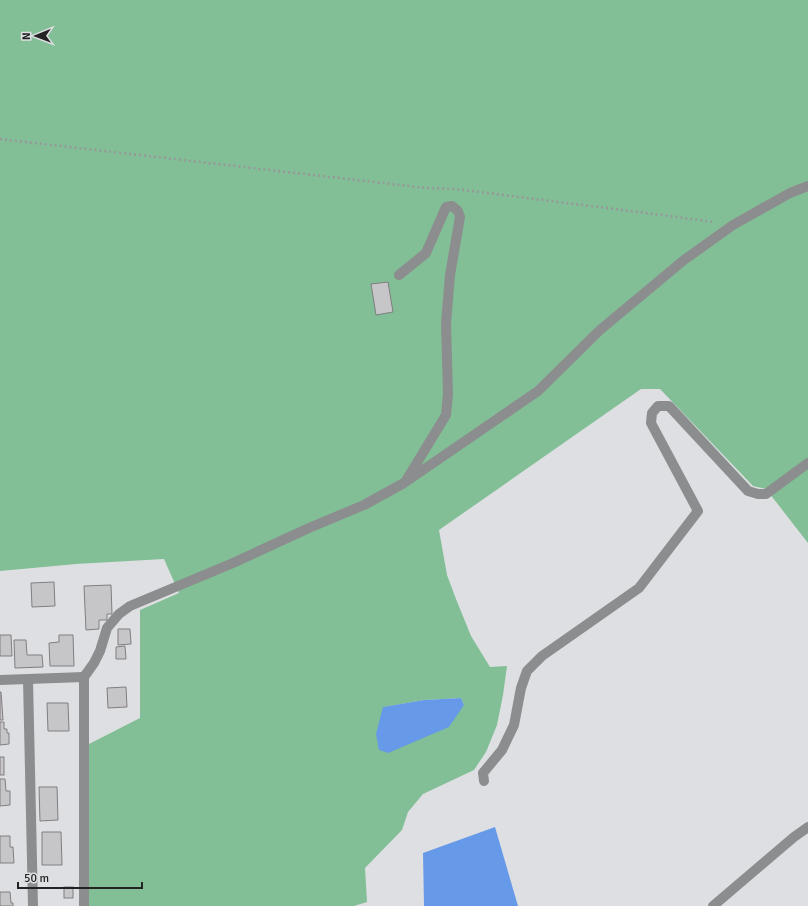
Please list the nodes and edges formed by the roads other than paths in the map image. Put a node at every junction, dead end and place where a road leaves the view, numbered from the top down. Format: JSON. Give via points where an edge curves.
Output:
{"nodes":[{"id":1,"x":808,"y":186,"type":"edge"},
{"id":2,"x":399,"y":275,"type":"dead end"},
{"id":3,"x":808,"y":463,"type":"edge"},
{"id":4,"x":404,"y":483,"type":"junction"},
{"id":5,"x":84,"y":677,"type":"junction"},
{"id":6,"x":28,"y":679,"type":"junction"},
{"id":7,"x":0,"y":680,"type":"edge"},
{"id":8,"x":484,"y":782,"type":"dead end"},
{"id":9,"x":808,"y":827,"type":"edge"},
{"id":10,"x":33,"y":906,"type":"edge"},
{"id":11,"x":84,"y":906,"type":"edge"},
{"id":12,"x":713,"y":906,"type":"edge"}],
"edges":[{"from":1,"to":4,"type":"street","via":[[790,193],[733,225],[684,260],[600,330],[538,392]]},
{"from":2,"to":4,"type":"street","via":[[426,253],[446,207],[452,206],[458,211],[460,217],[450,275],[446,324],[446,415]]},
{"from":3,"to":8,"type":"street","via":[[766,494],[748,491],[669,406],[658,406],[652,413],[651,423],[698,511],[640,588],[542,656],[527,671],[514,725],[502,750],[483,773]]},
{"from":4,"to":5,"type":"street","via":[[364,505],[130,606],[107,628],[100,651]]},
{"from":5,"to":6,"type":"street"},
{"from":5,"to":11,"type":"street"},
{"from":6,"to":7,"type":"street"},
{"from":6,"to":10,"type":"street"},
{"from":9,"to":12,"type":"street","via":[[794,836]]}]}
